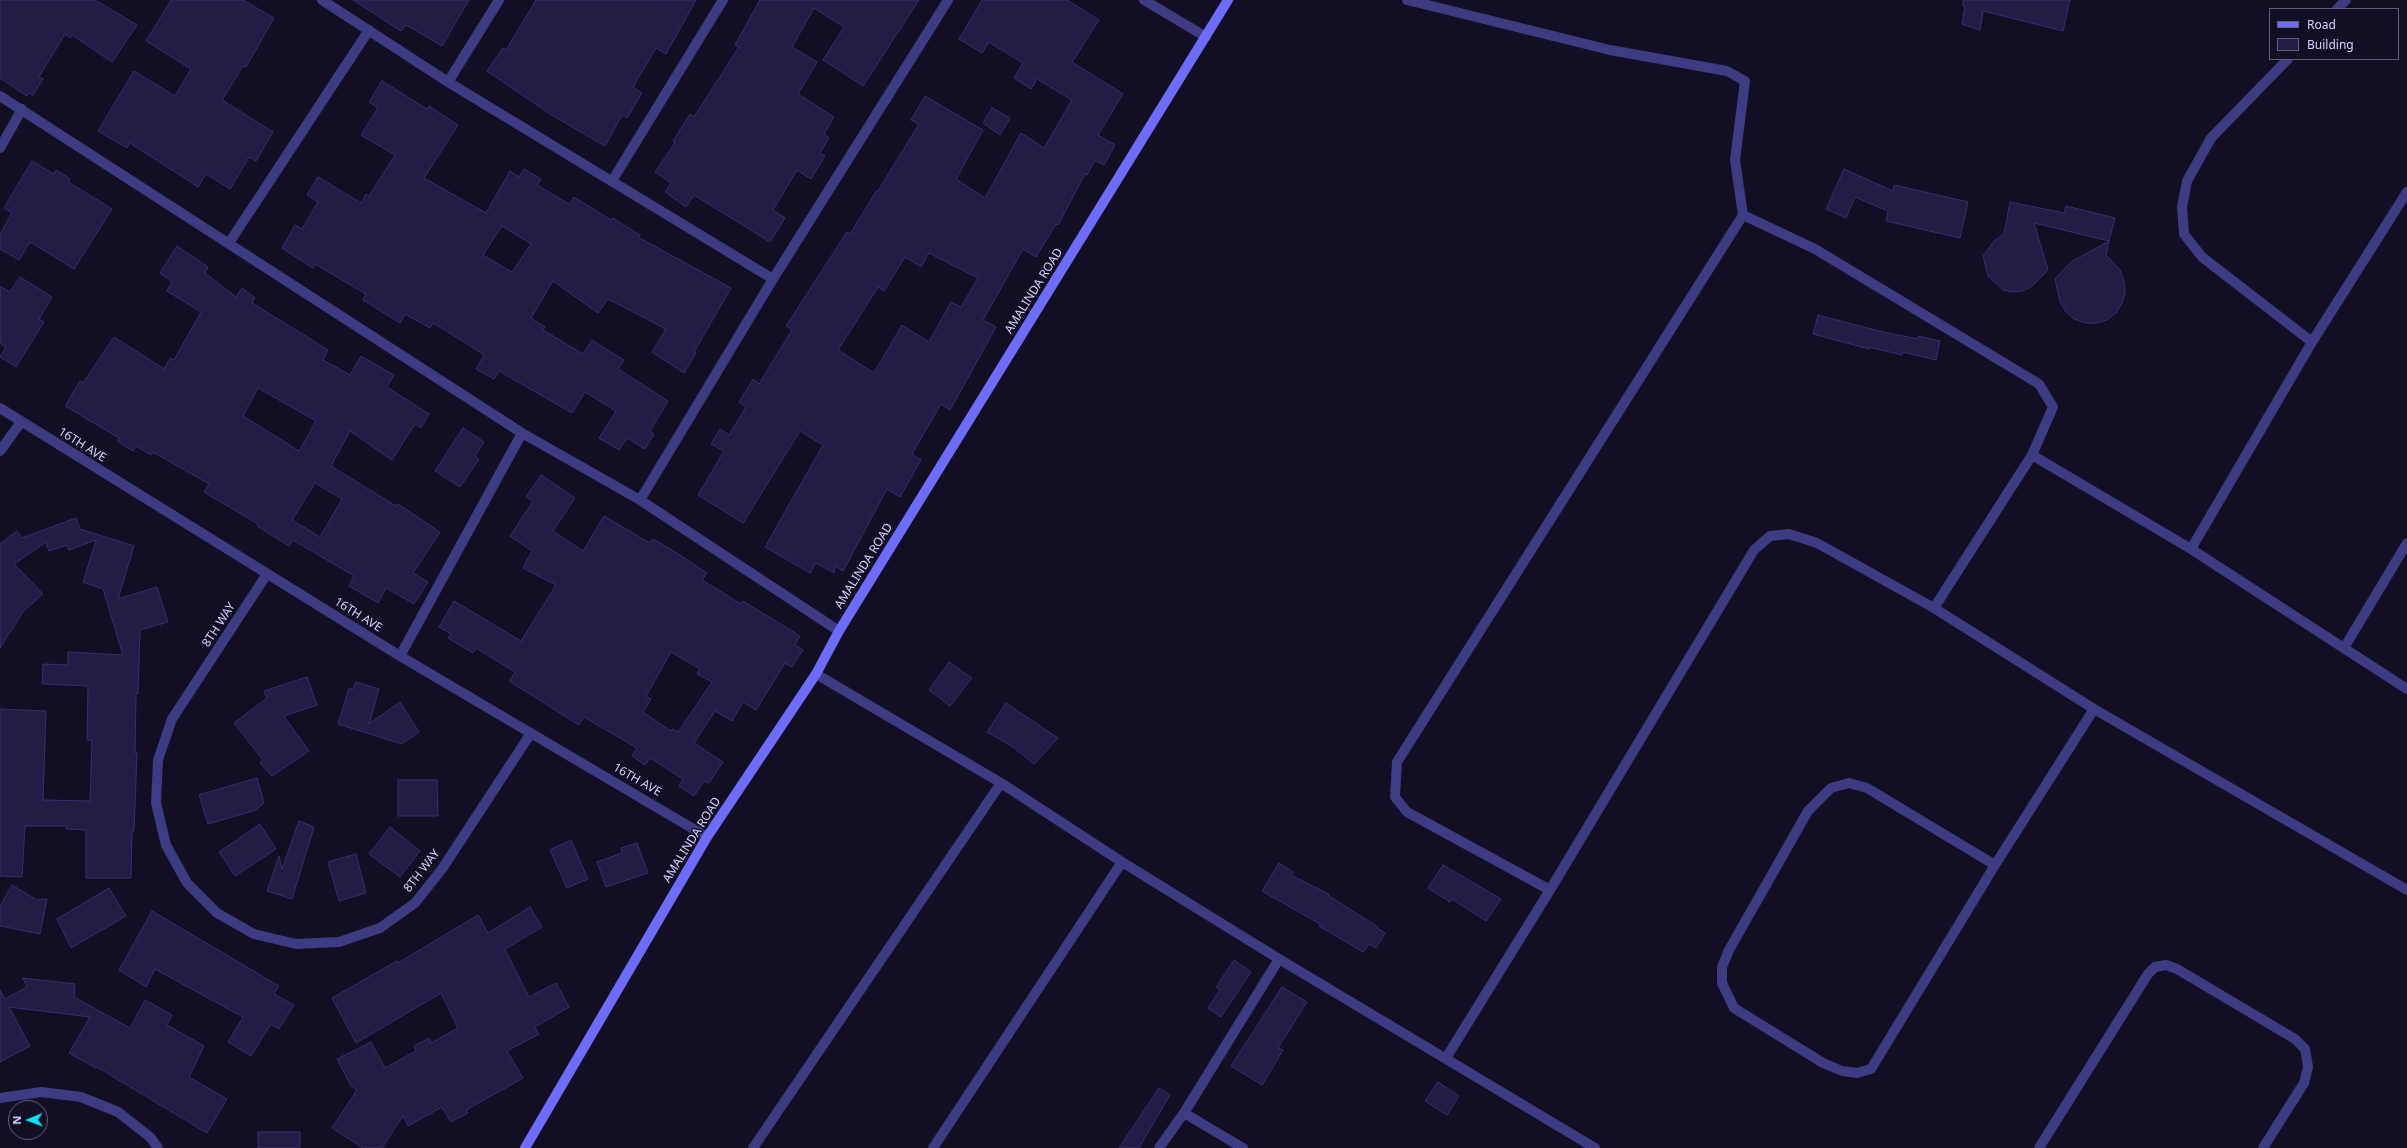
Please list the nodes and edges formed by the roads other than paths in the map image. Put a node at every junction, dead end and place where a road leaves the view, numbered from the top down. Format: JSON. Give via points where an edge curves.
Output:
{"nodes":[{"id":1,"x":322,"y":0,"type":"edge"},
{"id":2,"x":499,"y":0,"type":"edge"},
{"id":3,"x":723,"y":0,"type":"edge"},
{"id":4,"x":948,"y":0,"type":"edge"},
{"id":5,"x":1144,"y":0,"type":"edge"},
{"id":6,"x":1228,"y":0,"type":"edge"},
{"id":7,"x":1407,"y":0,"type":"edge"},
{"id":8,"x":2346,"y":0,"type":"edge"},
{"id":9,"x":2338,"y":8,"type":"edge"},
{"id":10,"x":369,"y":30,"type":"junction"},
{"id":11,"x":1206,"y":37,"type":"junction"},
{"id":12,"x":2287,"y":60,"type":"edge"},
{"id":13,"x":448,"y":82,"type":"junction"},
{"id":14,"x":0,"y":96,"type":"edge"},
{"id":15,"x":22,"y":109,"type":"junction"},
{"id":16,"x":0,"y":148,"type":"edge"},
{"id":17,"x":612,"y":181,"type":"junction"},
{"id":18,"x":2407,"y":192,"type":"edge"},
{"id":19,"x":1743,"y":215,"type":"junction"},
{"id":20,"x":229,"y":243,"type":"junction"},
{"id":21,"x":773,"y":279,"type":"junction"},
{"id":22,"x":2312,"y":342,"type":"junction"},
{"id":23,"x":0,"y":408,"type":"edge"},
{"id":24,"x":21,"y":422,"type":"junction"},
{"id":25,"x":522,"y":433,"type":"junction"},
{"id":26,"x":0,"y":451,"type":"edge"},
{"id":27,"x":2032,"y":455,"type":"junction"},
{"id":28,"x":640,"y":500,"type":"junction"},
{"id":29,"x":2407,"y":543,"type":"edge"},
{"id":30,"x":2191,"y":549,"type":"junction"},
{"id":31,"x":267,"y":574,"type":"junction"},
{"id":32,"x":1934,"y":608,"type":"junction"},
{"id":33,"x":839,"y":631,"type":"junction"},
{"id":34,"x":2344,"y":648,"type":"junction"},
{"id":35,"x":400,"y":656,"type":"junction"},
{"id":36,"x":816,"y":674,"type":"junction"},
{"id":37,"x":2407,"y":689,"type":"edge"},
{"id":38,"x":2094,"y":709,"type":"junction"},
{"id":39,"x":531,"y":733,"type":"junction"},
{"id":40,"x":1001,"y":783,"type":"junction"},
{"id":41,"x":708,"y":836,"type":"junction"},
{"id":42,"x":1122,"y":862,"type":"junction"},
{"id":43,"x":1995,"y":865,"type":"junction"},
{"id":44,"x":1550,"y":890,"type":"junction"},
{"id":45,"x":2407,"y":890,"type":"edge"},
{"id":46,"x":1278,"y":959,"type":"junction"},
{"id":47,"x":1446,"y":1058,"type":"junction"},
{"id":48,"x":0,"y":1098,"type":"edge"},
{"id":49,"x":1184,"y":1113,"type":"junction"},
{"id":50,"x":158,"y":1148,"type":"edge"},
{"id":51,"x":525,"y":1148,"type":"edge"},
{"id":52,"x":753,"y":1148,"type":"edge"},
{"id":53,"x":933,"y":1148,"type":"edge"},
{"id":54,"x":1159,"y":1148,"type":"edge"},
{"id":55,"x":1243,"y":1148,"type":"edge"},
{"id":56,"x":1595,"y":1148,"type":"edge"},
{"id":57,"x":2039,"y":1148,"type":"edge"},
{"id":58,"x":2263,"y":1148,"type":"edge"}],
"edges":[{"from":1,"to":10,"type":"street"},
{"from":2,"to":13,"type":"street"},
{"from":3,"to":17,"type":"street"},
{"from":4,"to":21,"type":"street"},
{"from":5,"to":11,"type":"street"},
{"from":6,"to":11,"type":"street","name":"AMALINDA ROAD"},
{"from":7,"to":19,"type":"street","via":[[1610,50],[1727,70],[1745,81],[1735,160]]},
{"from":8,"to":9,"type":"street"},
{"from":10,"to":13,"type":"street"},
{"from":10,"to":20,"type":"street"},
{"from":11,"to":33,"type":"street","name":"AMALINDA ROAD"},
{"from":12,"to":22,"type":"street","via":[[2211,138],[2187,181],[2182,206],[2184,234],[2202,257]]},
{"from":13,"to":17,"type":"street"},
{"from":14,"to":15,"type":"street"},
{"from":15,"to":16,"type":"street"},
{"from":15,"to":20,"type":"street"},
{"from":17,"to":21,"type":"street"},
{"from":18,"to":22,"type":"street"},
{"from":19,"to":27,"type":"street","via":[[1815,249],[2039,384],[2053,407]]},
{"from":19,"to":44,"type":"street","via":[[1397,762],[1395,797],[1407,812]]},
{"from":20,"to":25,"type":"street"},
{"from":21,"to":28,"type":"street"},
{"from":22,"to":30,"type":"street"},
{"from":23,"to":24,"type":"street","name":"16TH AVE"},
{"from":24,"to":26,"type":"street"},
{"from":24,"to":31,"type":"street","name":"16TH AVE"},
{"from":25,"to":28,"type":"street"},
{"from":25,"to":35,"type":"street"},
{"from":27,"to":30,"type":"street"},
{"from":27,"to":32,"type":"street"},
{"from":28,"to":33,"type":"street"},
{"from":29,"to":34,"type":"street"},
{"from":30,"to":34,"type":"street"},
{"from":31,"to":35,"type":"street","name":"16TH AVE"},
{"from":31,"to":39,"type":"street","name":"8TH WAY","via":[[172,719],[158,760],[156,803],[166,845],[187,883],[217,914],[254,934],[296,944],[339,942],[380,928],[415,903],[442,869]]},
{"from":32,"to":38,"type":"street"},
{"from":32,"to":44,"type":"street","via":[[1817,543],[1789,534],[1770,536],[1754,550]]},
{"from":33,"to":36,"type":"street","name":"AMALINDA ROAD"},
{"from":34,"to":37,"type":"street"},
{"from":35,"to":39,"type":"street","name":"16TH AVE"},
{"from":36,"to":40,"type":"street"},
{"from":36,"to":41,"type":"street","name":"AMALINDA ROAD"},
{"from":38,"to":43,"type":"street"},
{"from":38,"to":45,"type":"street"},
{"from":39,"to":41,"type":"street","name":"16TH AVE"},
{"from":40,"to":42,"type":"street"},
{"from":40,"to":52,"type":"street"},
{"from":41,"to":51,"type":"street","name":"AMALINDA ROAD"},
{"from":42,"to":46,"type":"street"},
{"from":42,"to":53,"type":"street"},
{"from":43,"to":43,"type":"street","via":[[1871,1069],[1857,1073],[1842,1071],[1823,1063],[1734,1008],[1722,983],[1722,967],[1729,950],[1808,811],[1831,788],[1848,783],[1867,788]]},
{"from":44,"to":47,"type":"street"},
{"from":46,"to":47,"type":"street"},
{"from":46,"to":49,"type":"street"},
{"from":47,"to":56,"type":"street"},
{"from":48,"to":50,"type":"street","via":[[41,1092],[81,1097],[118,1112],[150,1137]]},
{"from":49,"to":54,"type":"street"},
{"from":49,"to":55,"type":"street"},
{"from":57,"to":58,"type":"street","via":[[2148,974],[2155,967],[2166,965],[2177,968],[2295,1039],[2305,1049],[2308,1067],[2304,1083]]}]}
